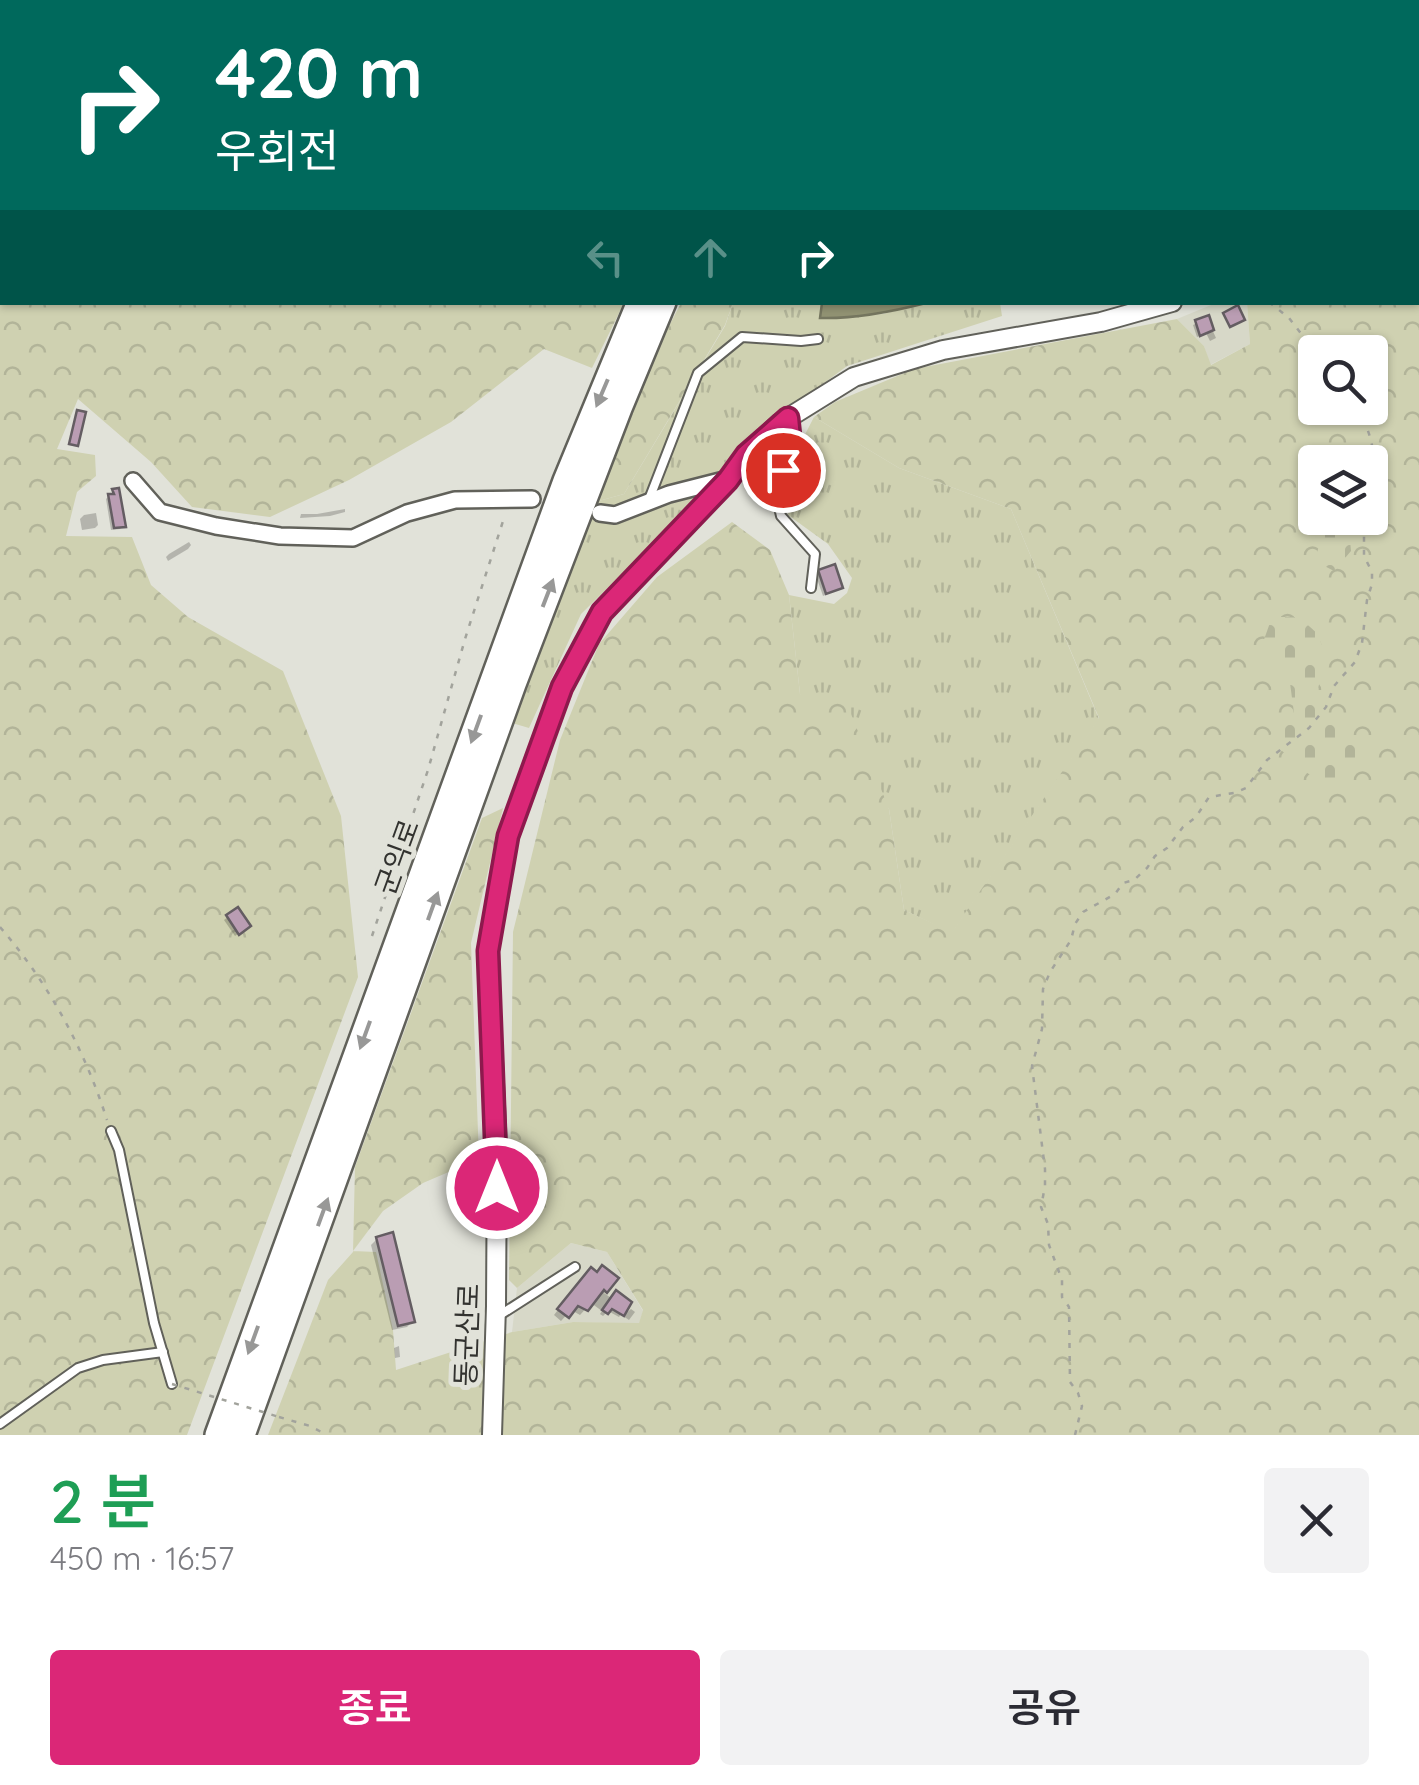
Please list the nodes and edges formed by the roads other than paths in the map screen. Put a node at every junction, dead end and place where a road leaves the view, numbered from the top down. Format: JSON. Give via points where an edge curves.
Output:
{"nodes":[{"id":1,"x":639,"y":305,"type":"edge"},
{"id":2,"x":663,"y":305,"type":"edge"},
{"id":3,"x":1161,"y":305,"type":"edge"},
{"id":4,"x":818,"y":339,"type":"dead end"},
{"id":5,"x":788,"y":418,"type":"junction"},
{"id":6,"x":133,"y":480,"type":"dead end"},
{"id":7,"x":728,"y":480,"type":"junction"},
{"id":8,"x":532,"y":499,"type":"dead end"},
{"id":9,"x":648,"y":502,"type":"junction"},
{"id":10,"x":600,"y":513,"type":"dead end"},
{"id":11,"x":811,"y":588,"type":"dead end"},
{"id":12,"x":111,"y":1131,"type":"road end"},
{"id":13,"x":575,"y":1266,"type":"dead end"},
{"id":14,"x":496,"y":1317,"type":"junction"},
{"id":15,"x":163,"y":1352,"type":"junction"},
{"id":16,"x":172,"y":1384,"type":"road end"},
{"id":17,"x":0,"y":1424,"type":"edge"},
{"id":18,"x":218,"y":1435,"type":"edge"},
{"id":19,"x":242,"y":1435,"type":"edge"},
{"id":20,"x":492,"y":1435,"type":"edge"}],
"edges":[{"from":1,"to":18,"type":"highway","name":"군익로","one_way":true,"via":[[566,481]]},
{"from":19,"to":2,"type":"highway","name":"군익로","one_way":true,"via":[[513,684]]},
{"from":3,"to":5,"type":"street","name":"동군산로","via":[[943,350],[854,377]]},
{"from":4,"to":9,"type":"lane","via":[[742,336],[698,373]]},
{"from":5,"to":7,"type":"street","name":"동군산로"},
{"from":5,"to":11,"type":"lane","via":[[791,447],[776,494],[781,516],[815,554]]},
{"from":6,"to":8,"type":"street","via":[[160,512],[280,536],[353,538],[455,500]]},
{"from":7,"to":9,"type":"street"},
{"from":7,"to":14,"type":"street","name":"동군산로","via":[[602,612],[562,687],[508,836],[488,951]]},
{"from":9,"to":10,"type":"street","via":[[615,515]]},
{"from":12,"to":15,"type":"lane"},
{"from":13,"to":14,"type":"lane"},
{"from":14,"to":20,"type":"street","name":"동군산로"},
{"from":15,"to":16,"type":"lane"},
{"from":15,"to":17,"type":"lane","via":[[78,1368]]}]}
